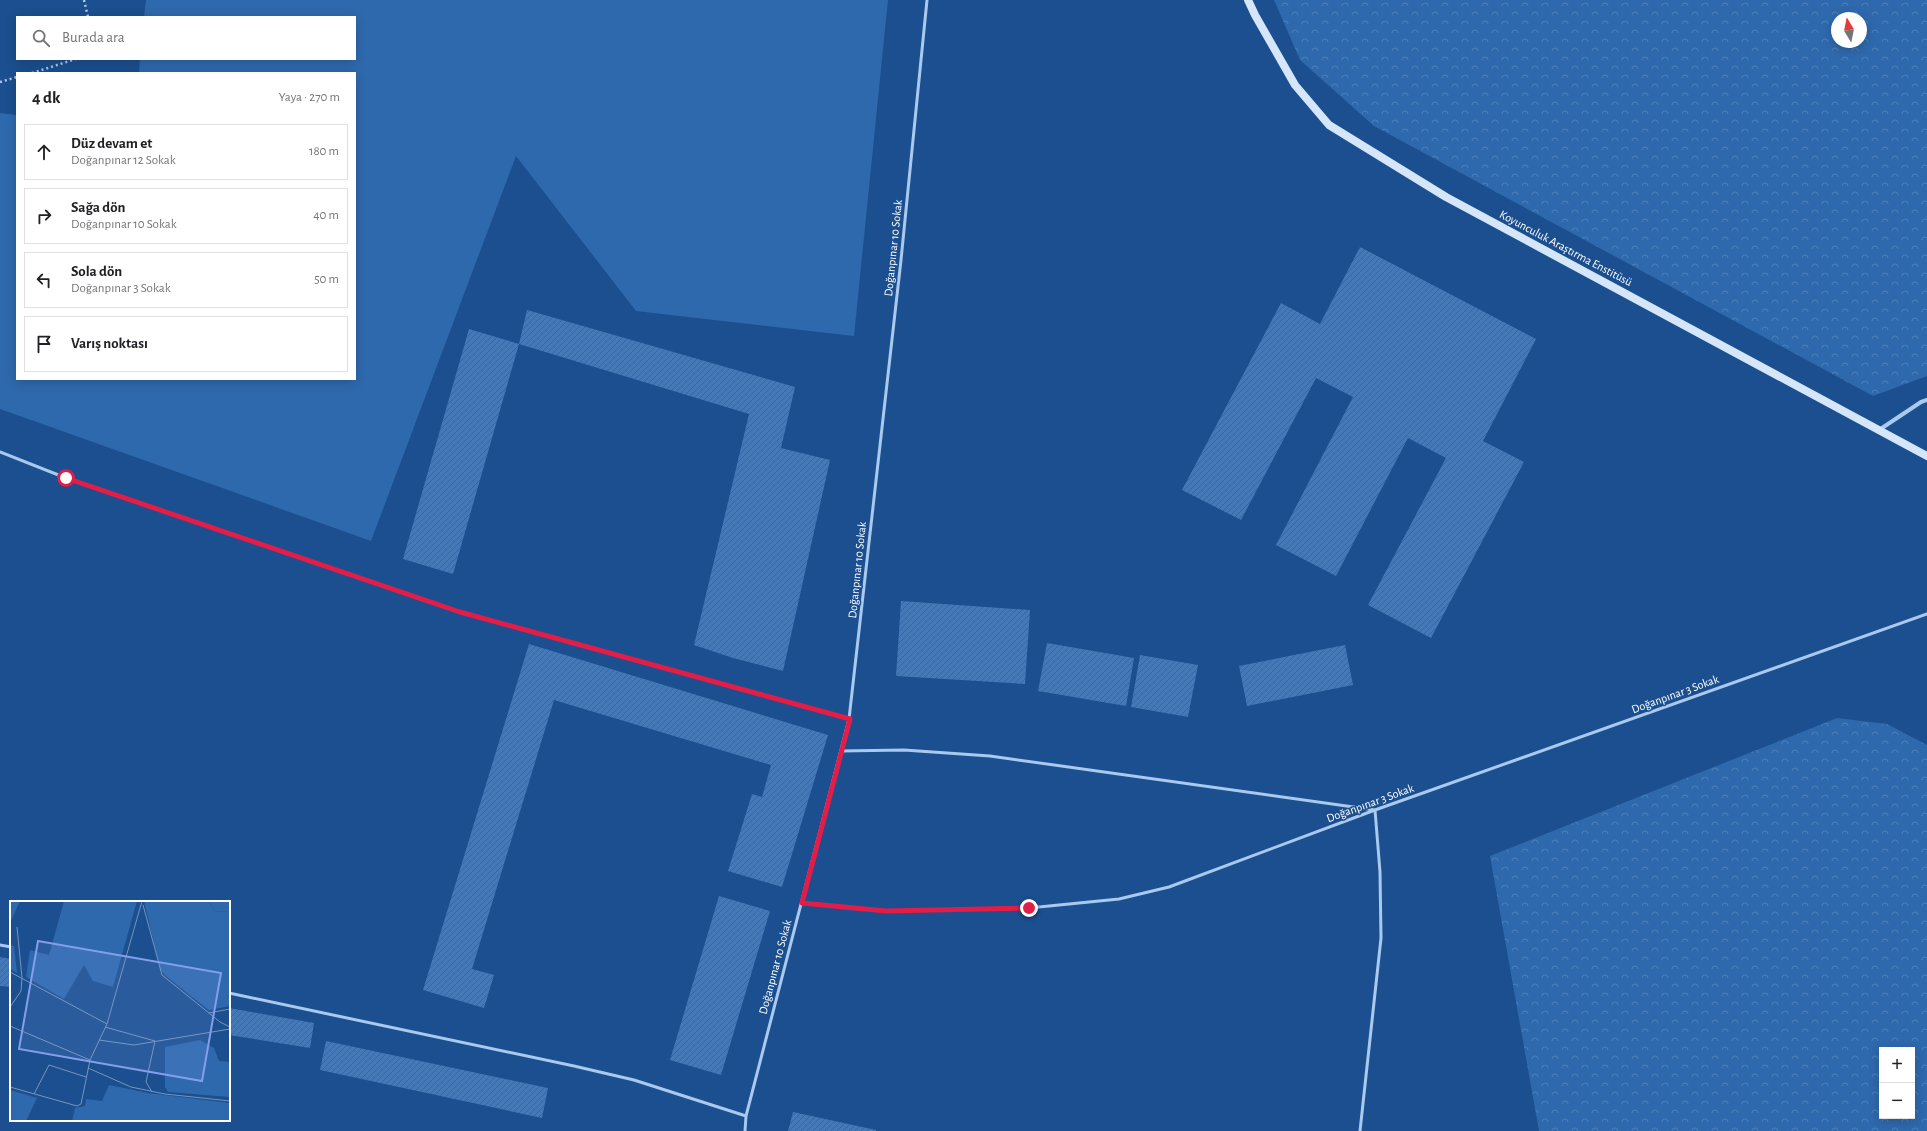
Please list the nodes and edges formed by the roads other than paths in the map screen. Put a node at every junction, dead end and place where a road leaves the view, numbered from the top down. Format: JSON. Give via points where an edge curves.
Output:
{"nodes":[{"id":1,"x":927,"y":0,"type":"edge"},
{"id":2,"x":1248,"y":0,"type":"edge"},
{"id":3,"x":1927,"y":400,"type":"edge"},
{"id":4,"x":1879,"y":430,"type":"junction"},
{"id":5,"x":0,"y":452,"type":"edge"},
{"id":6,"x":1927,"y":456,"type":"edge"},
{"id":7,"x":1927,"y":614,"type":"edge"},
{"id":8,"x":850,"y":719,"type":"junction"},
{"id":9,"x":841,"y":751,"type":"junction"},
{"id":10,"x":1376,"y":810,"type":"junction"},
{"id":11,"x":802,"y":903,"type":"junction"},
{"id":12,"x":0,"y":945,"type":"edge"},
{"id":13,"x":10,"y":947,"type":"edge"},
{"id":14,"x":230,"y":993,"type":"edge"},
{"id":15,"x":746,"y":1116,"type":"junction"},
{"id":16,"x":745,"y":1131,"type":"edge"},
{"id":17,"x":1360,"y":1131,"type":"edge"}],
"edges":[{"from":1,"to":8,"type":"lane","name":"Doğanpınar 10 Sokak"},
{"from":2,"to":4,"type":"street","name":"Koyunculuk Araştırma Enstitüsü","via":[[1294,85],[1329,125],[1446,197]]},
{"from":3,"to":4,"type":"street"},
{"from":4,"to":6,"type":"street","name":"Koyunculuk Araştırma Enstitüsü"},
{"from":5,"to":8,"type":"lane","via":[[66,478],[460,612]]},
{"from":7,"to":10,"type":"lane","name":"Doğanpınar 3 Sokak"},
{"from":8,"to":9,"type":"lane","name":"Doğanpınar 10 Sokak"},
{"from":9,"to":10,"type":"lane","via":[[904,750],[990,756]]},
{"from":9,"to":11,"type":"lane","name":"Doğanpınar 10 Sokak"},
{"from":10,"to":11,"type":"lane","name":"Doğanpınar 3 Sokak","via":[[1169,887],[1119,899],[1029,908],[936,911],[886,911]]},
{"from":10,"to":17,"type":"lane","via":[[1381,938]]},
{"from":11,"to":15,"type":"lane","name":"Doğanpınar 10 Sokak"},
{"from":12,"to":13,"type":"lane"},
{"from":14,"to":15,"type":"lane","via":[[634,1080]]},
{"from":15,"to":16,"type":"lane","name":"Doğanpınar 10 Sokak"}]}
